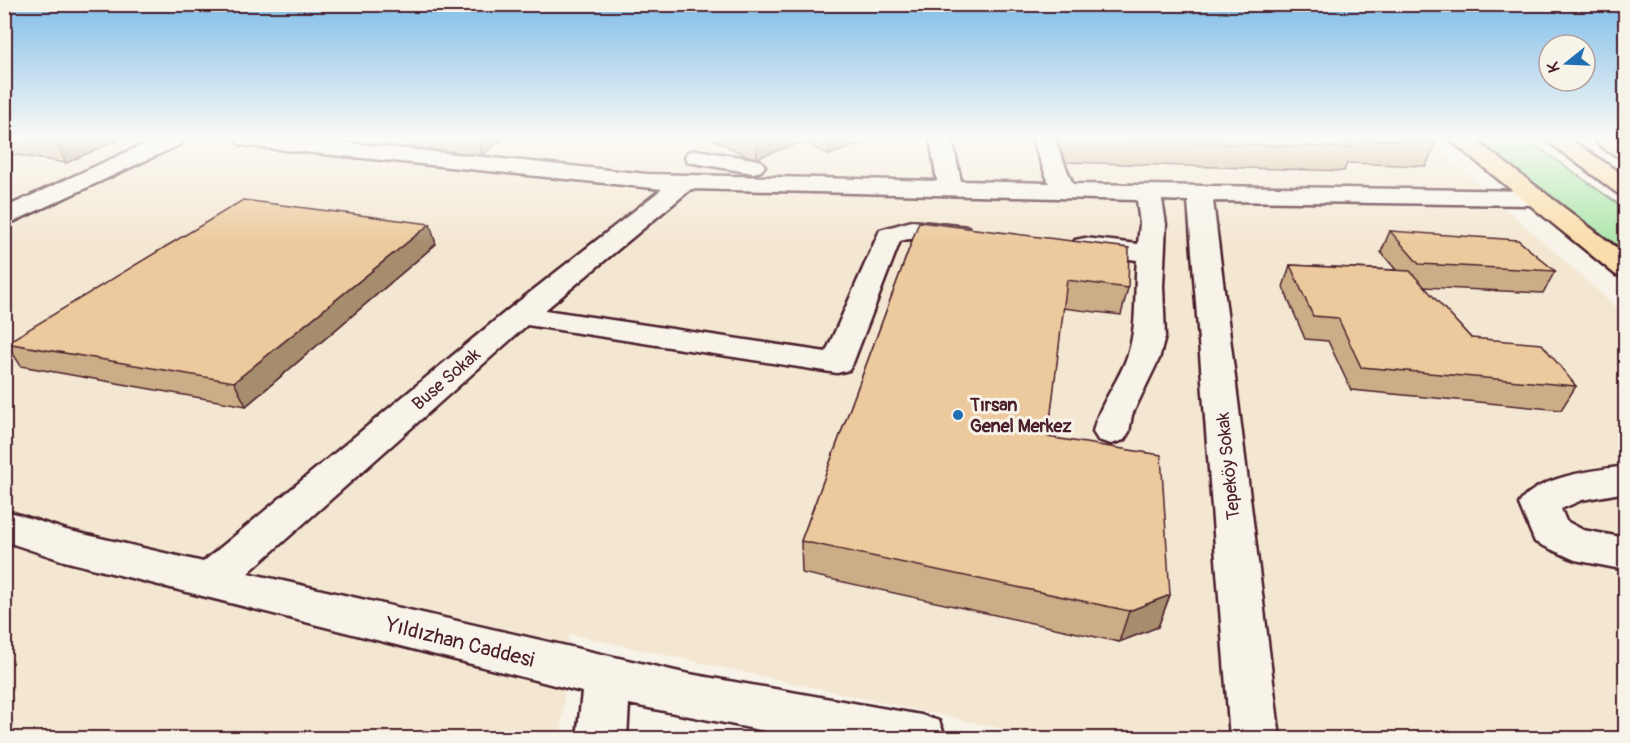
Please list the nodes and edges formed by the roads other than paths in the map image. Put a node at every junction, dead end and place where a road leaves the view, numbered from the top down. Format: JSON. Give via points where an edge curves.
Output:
{"nodes":[{"id":1,"x":98,"y":174,"type":"edge"},
{"id":2,"x":576,"y":174,"type":"edge"},
{"id":3,"x":676,"y":174,"type":"edge"},
{"id":4,"x":687,"y":174,"type":"edge"},
{"id":5,"x":809,"y":174,"type":"edge"},
{"id":6,"x":947,"y":174,"type":"edge"},
{"id":7,"x":1057,"y":174,"type":"edge"},
{"id":8,"x":1505,"y":174,"type":"edge"},
{"id":9,"x":1606,"y":174,"type":"edge"},
{"id":10,"x":948,"y":178,"type":"junction"},
{"id":11,"x":1626,"y":188,"type":"edge"},
{"id":12,"x":1064,"y":191,"type":"junction"},
{"id":13,"x":1148,"y":193,"type":"junction"},
{"id":14,"x":1200,"y":194,"type":"junction"},
{"id":15,"x":1536,"y":198,"type":"junction"},
{"id":16,"x":4,"y":218,"type":"edge"},
{"id":17,"x":985,"y":235,"type":"edge"},
{"id":18,"x":1062,"y":242,"type":"edge"},
{"id":19,"x":1151,"y":254,"type":"junction"},
{"id":20,"x":1626,"y":269,"type":"edge"},
{"id":21,"x":520,"y":315,"type":"junction"},
{"id":22,"x":1111,"y":432,"type":"dead end"},
{"id":23,"x":1626,"y":479,"type":"edge"},
{"id":24,"x":4,"y":525,"type":"edge"},
{"id":25,"x":1626,"y":554,"type":"edge"},
{"id":26,"x":210,"y":581,"type":"junction"},
{"id":27,"x":607,"y":678,"type":"junction"},
{"id":28,"x":602,"y":738,"type":"edge"},
{"id":29,"x":921,"y":738,"type":"edge"},
{"id":30,"x":1255,"y":738,"type":"edge"}],
"edges":[{"from":1,"to":16,"type":"street"},
{"from":2,"to":3,"type":"street","via":[[646,181]]},
{"from":4,"to":21,"type":"street","name":"Buse Sokak"},
{"from":5,"to":10,"type":"street"},
{"from":6,"to":10,"type":"street"},
{"from":7,"to":12,"type":"street"},
{"from":8,"to":15,"type":"main road"},
{"from":9,"to":11,"type":"main road"},
{"from":10,"to":12,"type":"street"},
{"from":12,"to":13,"type":"street"},
{"from":13,"to":14,"type":"street"},
{"from":13,"to":19,"type":"street","via":[[1154,224]]},
{"from":14,"to":15,"type":"street"},
{"from":14,"to":30,"type":"street","name":"Tepeköy Sokak"},
{"from":15,"to":20,"type":"main road"},
{"from":17,"to":21,"type":"street","via":[[912,229],[889,236],[837,363]]},
{"from":18,"to":19,"type":"street"},
{"from":19,"to":22,"type":"street","via":[[1149,337],[1143,359],[1114,415]]},
{"from":21,"to":26,"type":"street","name":"Buse Sokak"},
{"from":23,"to":25,"type":"street","via":[[1575,488],[1539,504],[1549,531],[1575,544]]},
{"from":24,"to":26,"type":"street","name":"Yıldızhan Caddesi","via":[[64,545]]},
{"from":26,"to":27,"type":"street","name":"Yıldızhan Caddesi"},
{"from":27,"to":28,"type":"street"},
{"from":27,"to":29,"type":"street","name":"Yıldızhan Caddesi"}]}
